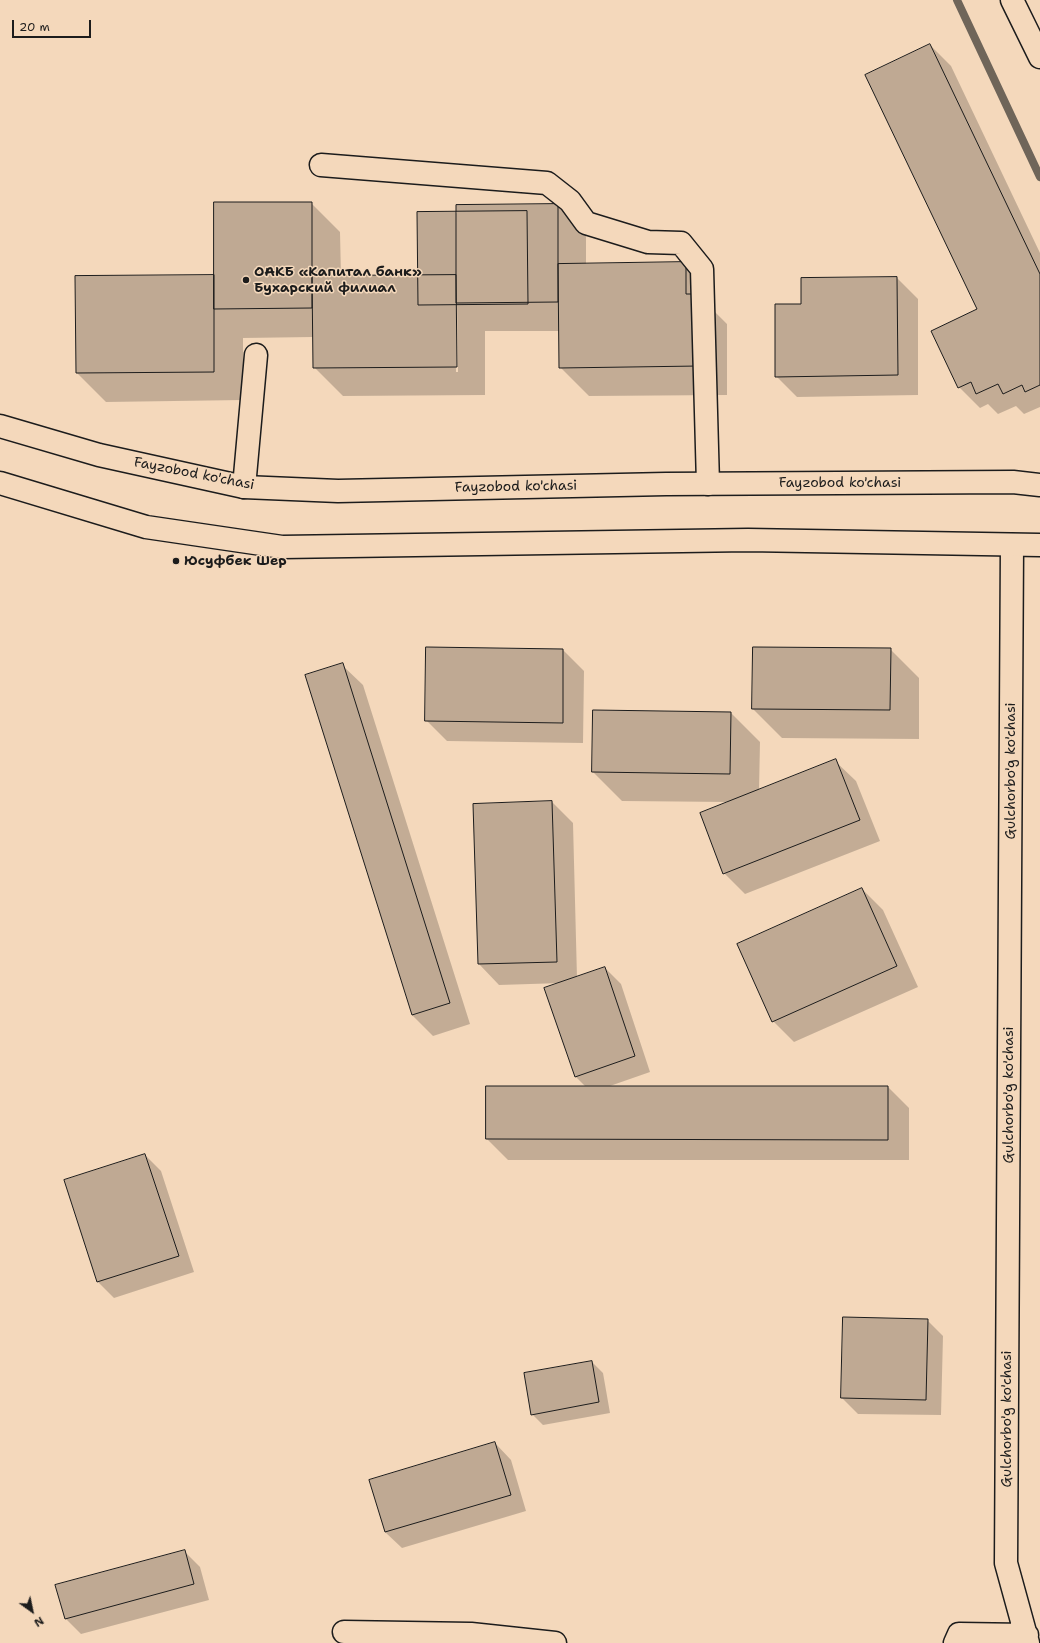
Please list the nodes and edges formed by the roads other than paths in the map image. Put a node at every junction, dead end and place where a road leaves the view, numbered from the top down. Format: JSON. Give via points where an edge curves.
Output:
{"nodes":[{"id":1,"x":1012,"y":0,"type":"edge"},
{"id":2,"x":1040,"y":57,"type":"edge"},
{"id":3,"x":321,"y":165,"type":"dead end"},
{"id":4,"x":256,"y":355,"type":"dead end"},
{"id":5,"x":0,"y":426,"type":"edge"},
{"id":6,"x":0,"y":484,"type":"edge"},
{"id":7,"x":708,"y":484,"type":"junction"},
{"id":8,"x":1040,"y":485,"type":"edge"},
{"id":9,"x":244,"y":487,"type":"junction"},
{"id":10,"x":1012,"y":545,"type":"junction"},
{"id":11,"x":1040,"y":545,"type":"edge"},
{"id":12,"x":344,"y":1632,"type":"dead end"},
{"id":13,"x":1028,"y":1639,"type":"edge"},
{"id":14,"x":555,"y":1643,"type":"edge"},
{"id":15,"x":955,"y":1643,"type":"edge"}],
"edges":[{"from":1,"to":2,"type":"main road"},
{"from":3,"to":7,"type":"main road","via":[[547,183],[570,201],[586,223],[648,242],[681,243],[702,269]]},
{"from":4,"to":9,"type":"main road"},
{"from":5,"to":9,"type":"main road","name":"Fayzobod ko'chasi","via":[[98,455]]},
{"from":6,"to":10,"type":"main road","via":[[146,527],[282,547],[748,540]]},
{"from":7,"to":8,"type":"main road","name":"Fayzobod ko'chasi","via":[[1013,482]]},
{"from":7,"to":9,"type":"main road","name":"Fayzobod ko'chasi","via":[[338,492]]},
{"from":10,"to":11,"type":"main road"},
{"from":10,"to":13,"type":"main road","name":"Gulchorbo'g ko'chasi","via":[[1006,1563]]},
{"from":12,"to":14,"type":"main road","via":[[471,1634]]},
{"from":13,"to":15,"type":"main road","via":[[959,1634]]}]}
